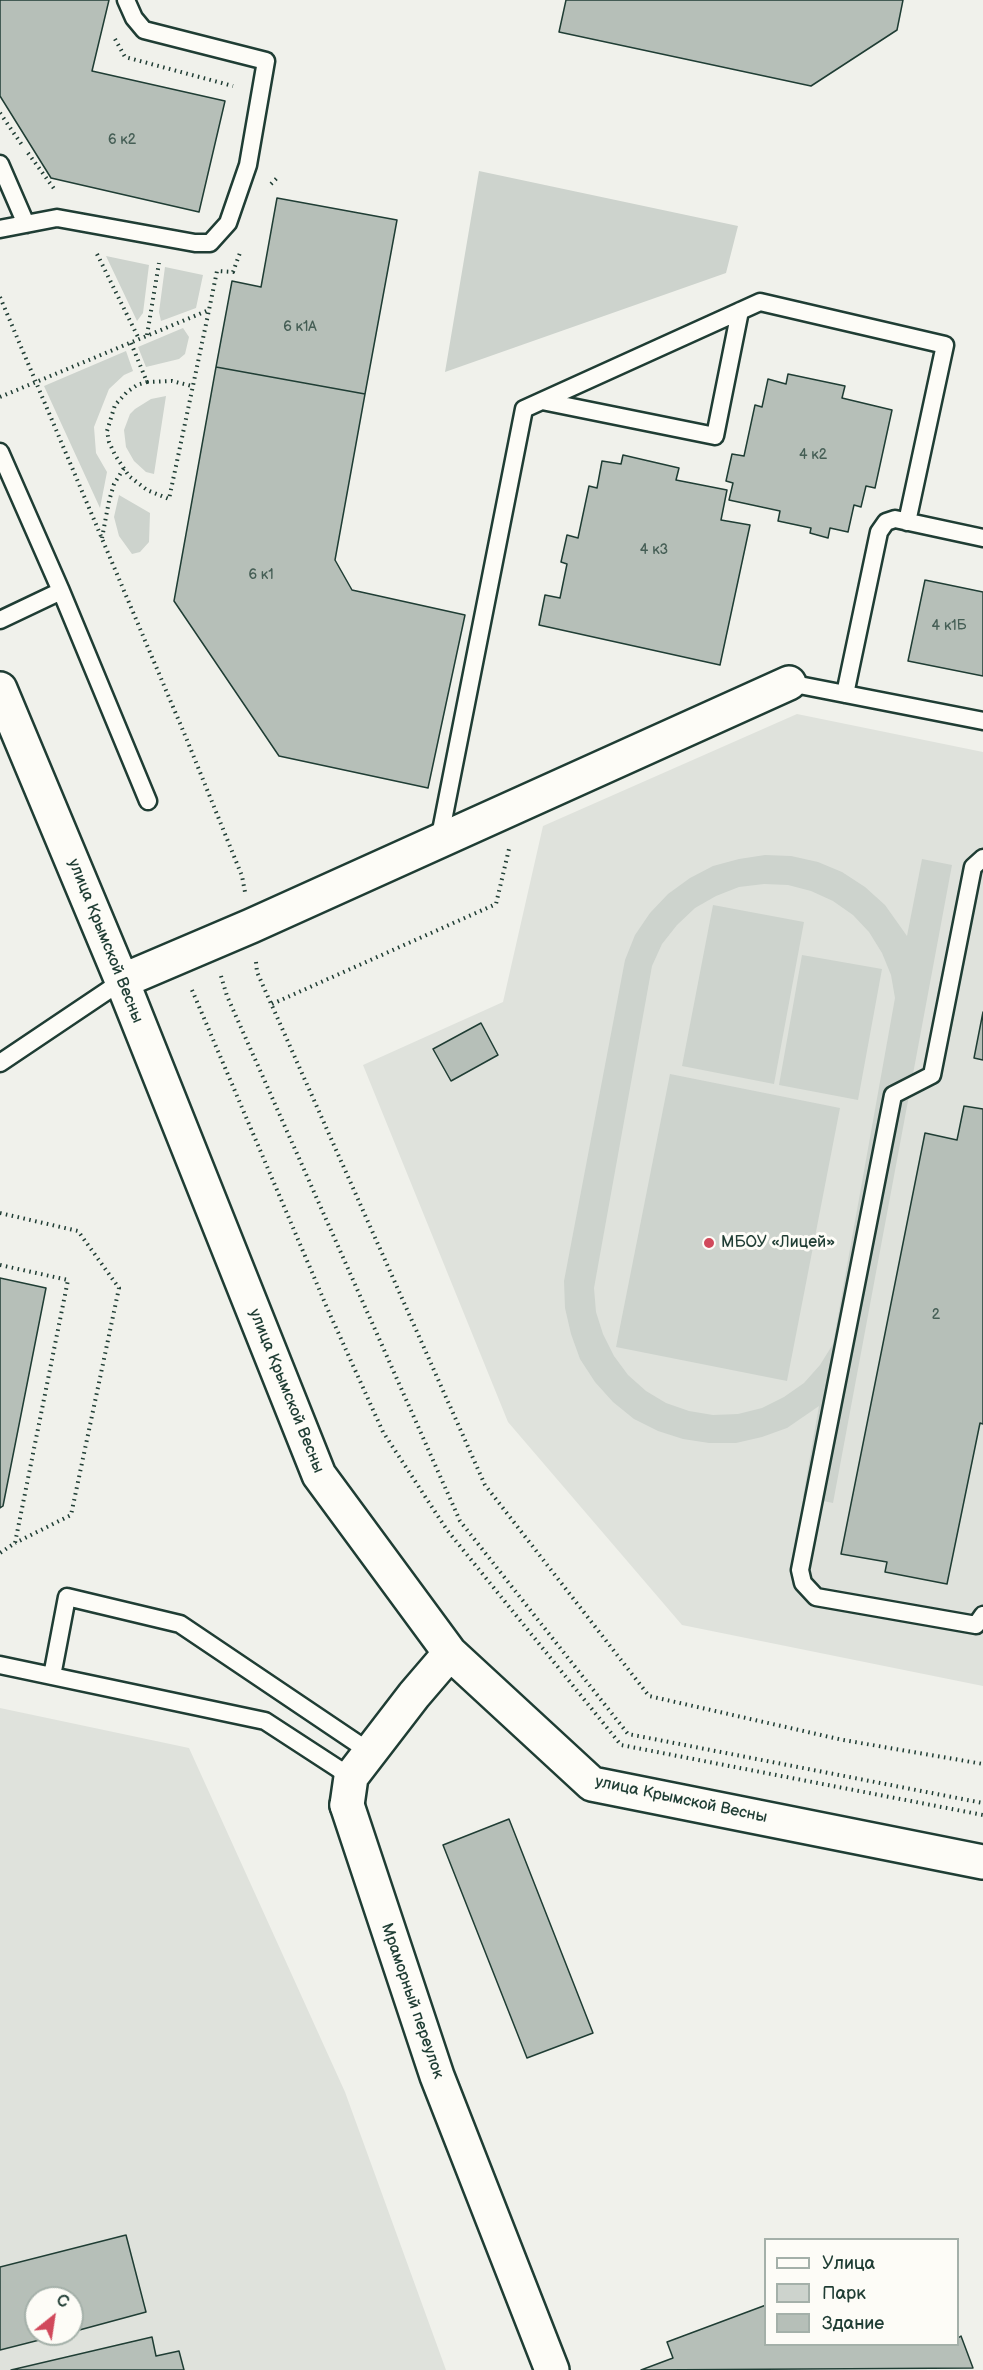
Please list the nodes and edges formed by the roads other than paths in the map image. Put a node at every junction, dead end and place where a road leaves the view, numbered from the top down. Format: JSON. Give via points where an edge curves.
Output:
{"nodes":[{"id":1,"x":126,"y":0,"type":"edge"},
{"id":2,"x":0,"y":164,"type":"edge"},
{"id":3,"x":26,"y":224,"type":"junction"},
{"id":4,"x":0,"y":229,"type":"edge"},
{"id":5,"x":740,"y":311,"type":"junction"},
{"id":6,"x":542,"y":401,"type":"junction"},
{"id":7,"x":0,"y":452,"type":"edge"},
{"id":8,"x":907,"y":522,"type":"junction"},
{"id":9,"x":983,"y":537,"type":"edge"},
{"id":10,"x":61,"y":591,"type":"junction"},
{"id":11,"x":0,"y":620,"type":"edge"},
{"id":12,"x":789,"y":683,"type":"joint"},
{"id":13,"x":0,"y":689,"type":"edge"},
{"id":14,"x":845,"y":694,"type":"junction"},
{"id":15,"x":983,"y":721,"type":"edge"},
{"id":16,"x":148,"y":801,"type":"dead end"},
{"id":17,"x":439,"y":841,"type":"junction"},
{"id":18,"x":983,"y":858,"type":"edge"},
{"id":19,"x":122,"y":981,"type":"junction"},
{"id":20,"x":0,"y":1062,"type":"edge"},
{"id":21,"x":983,"y":1615,"type":"edge"},
{"id":22,"x":450,"y":1653,"type":"junction"},
{"id":23,"x":0,"y":1665,"type":"edge"},
{"id":24,"x":52,"y":1676,"type":"junction"},
{"id":25,"x":356,"y":1778,"type":"junction"},
{"id":26,"x":983,"y":1863,"type":"edge"},
{"id":27,"x":552,"y":2370,"type":"edge"}],
"edges":[{"from":1,"to":3,"type":"lane","via":[[144,30],[266,61],[248,165],[228,223],[210,243],[57,218]]},
{"from":2,"to":3,"type":"lane"},
{"from":3,"to":4,"type":"lane"},
{"from":5,"to":6,"type":"lane"},
{"from":5,"to":6,"type":"lane","via":[[716,436]]},
{"from":5,"to":8,"type":"lane","via":[[760,302],[945,345]]},
{"from":6,"to":17,"type":"lane","via":[[524,409]]},
{"from":7,"to":10,"type":"lane"},
{"from":8,"to":9,"type":"lane"},
{"from":8,"to":14,"type":"lane","via":[[886,522],[879,532]]},
{"from":10,"to":11,"type":"lane"},
{"from":10,"to":16,"type":"lane"},
{"from":12,"to":14,"type":"lane"},
{"from":12,"to":17,"type":"street"},
{"from":13,"to":19,"type":"street","name":"улица Крымской Весны"},
{"from":14,"to":15,"type":"lane"},
{"from":17,"to":19,"type":"street"},
{"from":18,"to":21,"type":"lane","via":[[973,867],[932,1074],[893,1095],[800,1570],[802,1583],[816,1597],[976,1625]]},
{"from":19,"to":20,"type":"lane"},
{"from":19,"to":22,"type":"street","name":"улица Крымской Весны","via":[[319,1475]]},
{"from":22,"to":25,"type":"street"},
{"from":22,"to":26,"type":"street","name":"улица Крымской Весны","via":[[592,1784]]},
{"from":23,"to":24,"type":"lane"},
{"from":24,"to":25,"type":"lane","via":[[265,1721]]},
{"from":24,"to":25,"type":"lane","via":[[67,1598],[180,1624]]},
{"from":25,"to":27,"type":"street","name":"Мраморный переулок","via":[[437,2076]]}]}
